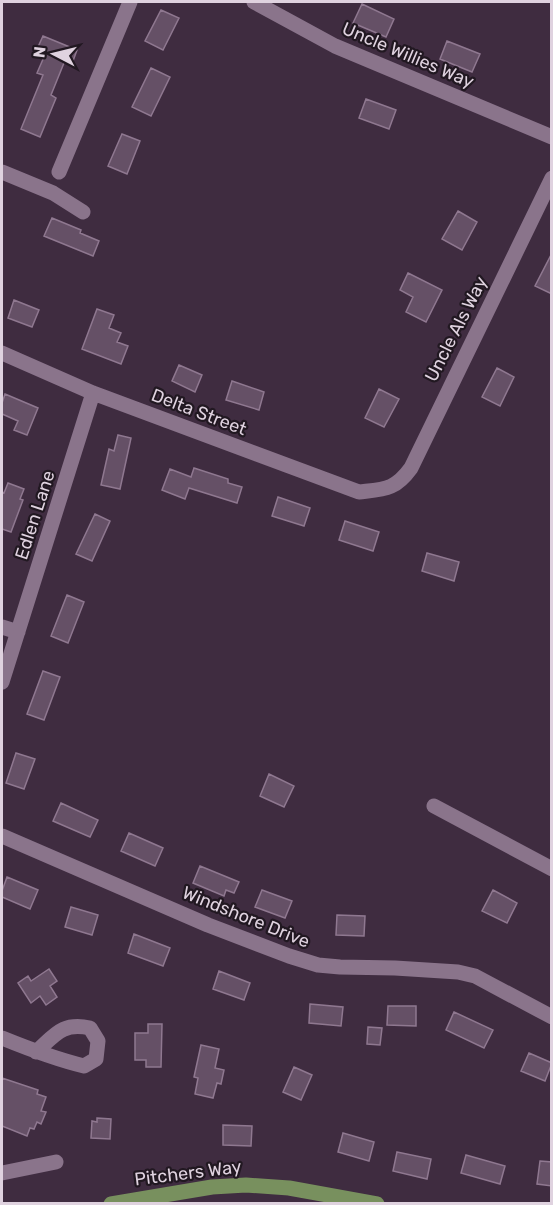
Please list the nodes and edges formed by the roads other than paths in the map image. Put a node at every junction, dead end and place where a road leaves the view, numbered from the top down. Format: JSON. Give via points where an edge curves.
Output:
{"nodes":[{"id":1,"x":130,"y":2,"type":"edge"},
{"id":2,"x":254,"y":2,"type":"edge"},
{"id":3,"x":552,"y":137,"type":"edge"},
{"id":4,"x":2,"y":172,"type":"edge"},
{"id":5,"x":59,"y":172,"type":"dead end"},
{"id":6,"x":552,"y":178,"type":"edge"},
{"id":7,"x":83,"y":212,"type":"dead end"},
{"id":8,"x":2,"y":353,"type":"edge"},
{"id":9,"x":93,"y":393,"type":"junction"},
{"id":10,"x":388,"y":489,"type":"joint"},
{"id":11,"x":2,"y":627,"type":"edge"},
{"id":12,"x":18,"y":632,"type":"junction"},
{"id":13,"x":2,"y":682,"type":"edge"},
{"id":14,"x":434,"y":806,"type":"dead end"},
{"id":15,"x":2,"y":836,"type":"edge"},
{"id":16,"x":552,"y":869,"type":"edge"},
{"id":17,"x":552,"y":1017,"type":"edge"},
{"id":18,"x":2,"y":1038,"type":"edge"},
{"id":19,"x":36,"y":1052,"type":"dead end"},
{"id":20,"x":56,"y":1162,"type":"dead end"},
{"id":21,"x":2,"y":1173,"type":"edge"},
{"id":22,"x":111,"y":1203,"type":"edge"},
{"id":23,"x":377,"y":1203,"type":"edge"}],
"edges":[{"from":1,"to":5,"type":"street"},
{"from":2,"to":3,"type":"street","name":"Uncle Willies Way","via":[[335,46]]},
{"from":4,"to":7,"type":"street","via":[[53,193]]},
{"from":6,"to":10,"type":"street","name":"Uncle Als Way","via":[[411,468]]},
{"from":8,"to":9,"type":"street","name":"Delta Street"},
{"from":9,"to":10,"type":"street","name":"Delta Street","via":[[359,492]]},
{"from":9,"to":12,"type":"street","name":"Edlen Lane"},
{"from":11,"to":12,"type":"street"},
{"from":12,"to":13,"type":"street","name":"Edlen Lane"},
{"from":14,"to":16,"type":"street"},
{"from":15,"to":17,"type":"street","name":"Windshore Drive","via":[[289,956],[340,968],[458,972],[475,976]]},
{"from":18,"to":19,"type":"street"},
{"from":20,"to":21,"type":"street"},
{"from":22,"to":23,"type":"main road","name":"Pitchers Way","via":[[246,1185]]}]}
